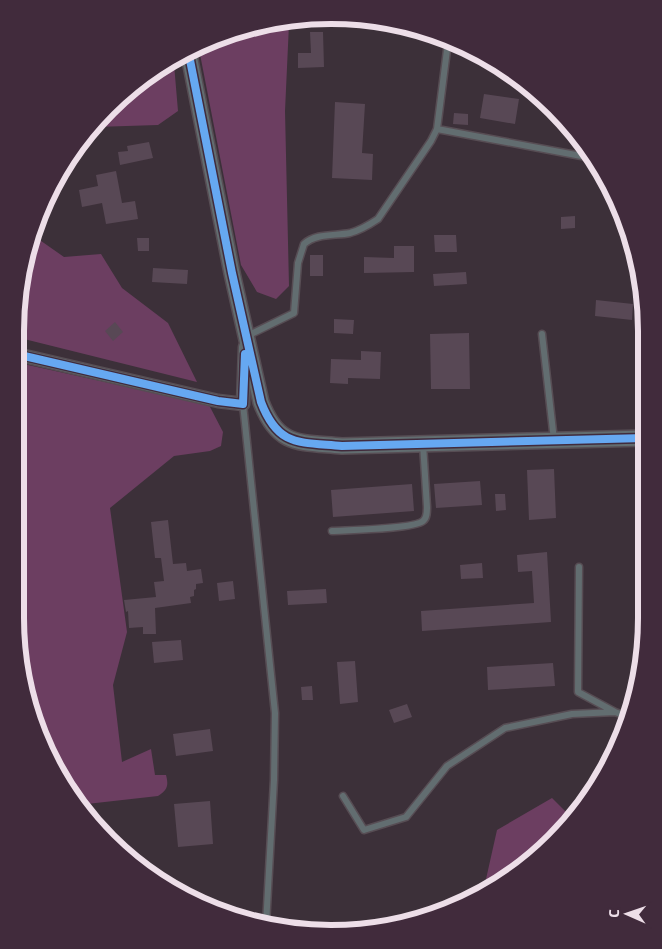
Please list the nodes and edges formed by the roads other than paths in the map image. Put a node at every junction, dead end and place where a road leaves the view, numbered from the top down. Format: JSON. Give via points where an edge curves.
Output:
{"nodes":[{"id":1,"x":447,"y":46,"type":"edge"},
{"id":2,"x":190,"y":58,"type":"edge"},
{"id":3,"x":437,"y":129,"type":"junction"},
{"id":4,"x":584,"y":156,"type":"edge"},
{"id":5,"x":542,"y":334,"type":"dead end"},
{"id":6,"x":246,"y":336,"type":"junction"},
{"id":7,"x":24,"y":356,"type":"edge"},
{"id":8,"x":243,"y":404,"type":"junction"},
{"id":9,"x":638,"y":438,"type":"edge"},
{"id":10,"x":554,"y":441,"type":"junction"},
{"id":11,"x":423,"y":444,"type":"junction"},
{"id":12,"x":332,"y":530,"type":"dead end"},
{"id":13,"x":579,"y":567,"type":"dead end"},
{"id":14,"x":615,"y":712,"type":"junction"},
{"id":15,"x":623,"y":715,"type":"edge"},
{"id":16,"x":343,"y":796,"type":"dead end"},
{"id":17,"x":266,"y":918,"type":"edge"}],
"edges":[{"from":1,"to":3,"type":"lane"},
{"from":2,"to":6,"type":"street"},
{"from":3,"to":4,"type":"lane"},
{"from":3,"to":6,"type":"lane","via":[[378,219],[366,228],[316,237],[304,244],[298,262],[294,314]]},
{"from":5,"to":10,"type":"lane"},
{"from":6,"to":8,"type":"street"},
{"from":6,"to":11,"type":"street","via":[[261,402],[268,422],[280,435],[300,442],[342,446]]},
{"from":7,"to":8,"type":"street"},
{"from":8,"to":17,"type":"lane","via":[[275,713]]},
{"from":9,"to":10,"type":"street"},
{"from":10,"to":11,"type":"street"},
{"from":11,"to":12,"type":"lane","via":[[427,507],[422,523]]},
{"from":13,"to":14,"type":"lane","via":[[578,692]]},
{"from":14,"to":15,"type":"lane"},
{"from":14,"to":16,"type":"lane","via":[[572,714],[505,728],[447,766],[406,816],[364,830]]}]}
